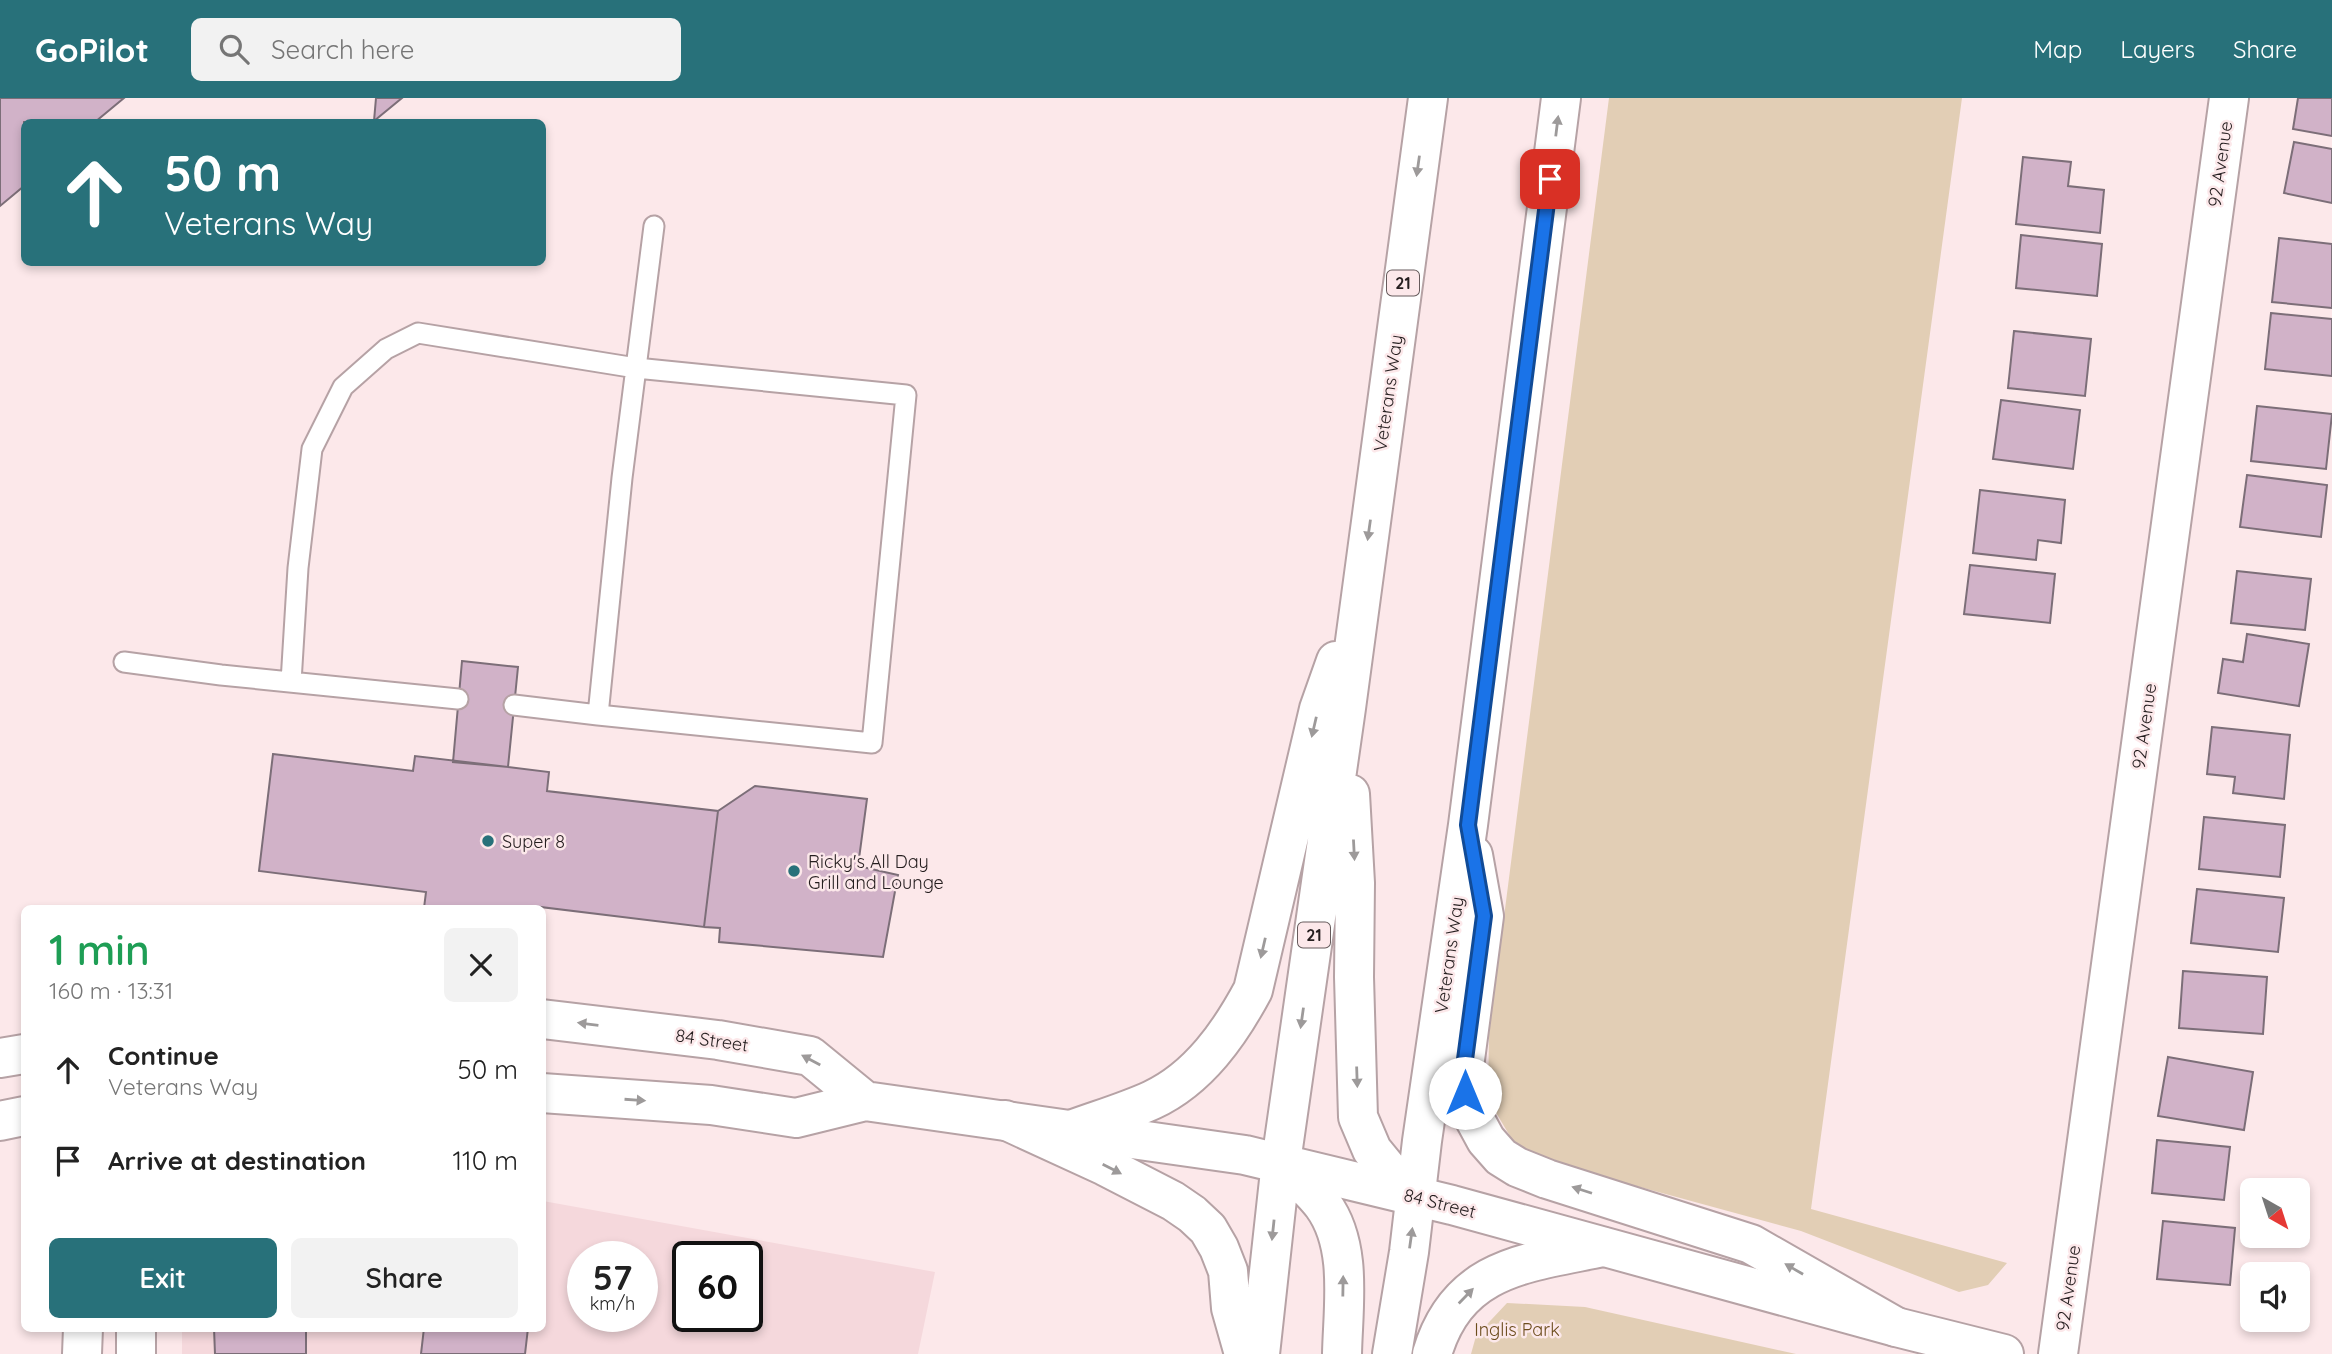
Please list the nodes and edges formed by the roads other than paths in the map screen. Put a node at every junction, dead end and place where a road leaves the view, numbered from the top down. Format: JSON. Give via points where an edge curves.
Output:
{"nodes":[{"id":1,"x":1428,"y":98,"type":"edge"},
{"id":2,"x":1561,"y":98,"type":"edge"},
{"id":3,"x":2229,"y":98,"type":"edge"},
{"id":4,"x":654,"y":226,"type":"dead end"},
{"id":5,"x":636,"y":368,"type":"junction"},
{"id":6,"x":1361,"y":593,"type":"junction"},
{"id":7,"x":124,"y":662,"type":"dead end"},
{"id":8,"x":291,"y":682,"type":"junction"},
{"id":9,"x":458,"y":699,"type":"dead end"},
{"id":10,"x":514,"y":705,"type":"dead end"},
{"id":11,"x":1346,"y":708,"type":"junction"},
{"id":12,"x":598,"y":715,"type":"junction"},
{"id":13,"x":1468,"y":825,"type":"junction"},
{"id":14,"x":546,"y":1019,"type":"edge"},
{"id":15,"x":21,"y":1055,"type":"edge"},
{"id":16,"x":0,"y":1059,"type":"edge"},
{"id":17,"x":546,"y":1093,"type":"edge"},
{"id":18,"x":865,"y":1101,"type":"junction"},
{"id":19,"x":21,"y":1117,"type":"edge"},
{"id":20,"x":1005,"y":1120,"type":"junction"},
{"id":21,"x":0,"y":1121,"type":"edge"},
{"id":22,"x":1071,"y":1130,"type":"junction"},
{"id":23,"x":1281,"y":1162,"type":"junction"},
{"id":24,"x":1416,"y":1198,"type":"junction"},
{"id":25,"x":1603,"y":1247,"type":"junction"},
{"id":26,"x":1896,"y":1327,"type":"junction"},
{"id":27,"x":83,"y":1332,"type":"edge"},
{"id":28,"x":136,"y":1332,"type":"edge"},
{"id":29,"x":82,"y":1354,"type":"edge"},
{"id":30,"x":135,"y":1354,"type":"edge"},
{"id":31,"x":1244,"y":1354,"type":"edge"},
{"id":32,"x":1259,"y":1354,"type":"edge"},
{"id":33,"x":1342,"y":1354,"type":"edge"},
{"id":34,"x":1392,"y":1354,"type":"edge"},
{"id":35,"x":1432,"y":1354,"type":"edge"},
{"id":36,"x":2004,"y":1354,"type":"edge"},
{"id":37,"x":2058,"y":1354,"type":"edge"}],
"edges":[{"from":1,"to":6,"type":"main road","name":"Veterans Way","number":"21","one_way":true},
{"from":13,"to":2,"type":"main road","name":"Veterans Way","one_way":true},
{"from":3,"to":37,"type":"main road","name":"92 Avenue"},
{"from":4,"to":5,"type":"lane"},
{"from":5,"to":8,"type":"lane","via":[[418,333],[386,349],[342,387],[312,449]]},
{"from":5,"to":12,"type":"lane"},
{"from":5,"to":12,"type":"lane","via":[[906,395],[872,743]]},
{"from":6,"to":11,"type":"main road","name":"Veterans Way","number":"21"},
{"from":6,"to":22,"type":"main road","one_way":true,"via":[[1319,709],[1253,990],[1236,1021],[1185,1080],[1153,1100]]},
{"from":7,"to":8,"type":"lane"},
{"from":8,"to":9,"type":"lane"},
{"from":10,"to":12,"type":"lane"},
{"from":11,"to":23,"type":"main road","name":"Veterans Way","number":"21","one_way":true},
{"from":11,"to":24,"type":"main road","one_way":true,"via":[[1355,883],[1358,1117],[1372,1150]]},
{"from":13,"to":24,"type":"main road","name":"Veterans Way"},
{"from":26,"to":13,"type":"main road","one_way":true,"via":[[1751,1244],[1547,1179],[1501,1157],[1486,1140],[1465,1093],[1464,1067],[1484,916]]},
{"from":18,"to":14,"type":"main road","name":"84 Street","one_way":true,"via":[[810,1056]]},
{"from":15,"to":16,"type":"main road"},
{"from":17,"to":18,"type":"main road","name":"84 Street","one_way":true,"via":[[711,1105],[796,1118]]},
{"from":18,"to":20,"type":"main road","name":"84 Street"},
{"from":19,"to":21,"type":"main road"},
{"from":20,"to":22,"type":"main road","name":"84 Street"},
{"from":20,"to":31,"type":"main road","one_way":true,"via":[[1173,1201],[1208,1229],[1228,1271],[1231,1307]]},
{"from":22,"to":23,"type":"main road","name":"84 Street"},
{"from":23,"to":24,"type":"main road","name":"84 Street"},
{"from":23,"to":32,"type":"main road","name":"Veterans Way","number":"21","one_way":true},
{"from":33,"to":23,"type":"main road","one_way":true,"via":[[1339,1236],[1324,1207]]},
{"from":24,"to":25,"type":"main road","name":"84 Street"},
{"from":34,"to":24,"type":"main road","name":"Veterans Way","one_way":true},
{"from":25,"to":26,"type":"main road","name":"84 Street"},
{"from":35,"to":25,"type":"main road","one_way":true,"via":[[1447,1319],[1476,1285],[1524,1264]]},
{"from":26,"to":36,"type":"main road","name":"84 Street"},
{"from":27,"to":29,"type":"main road"},
{"from":28,"to":30,"type":"main road"}]}
